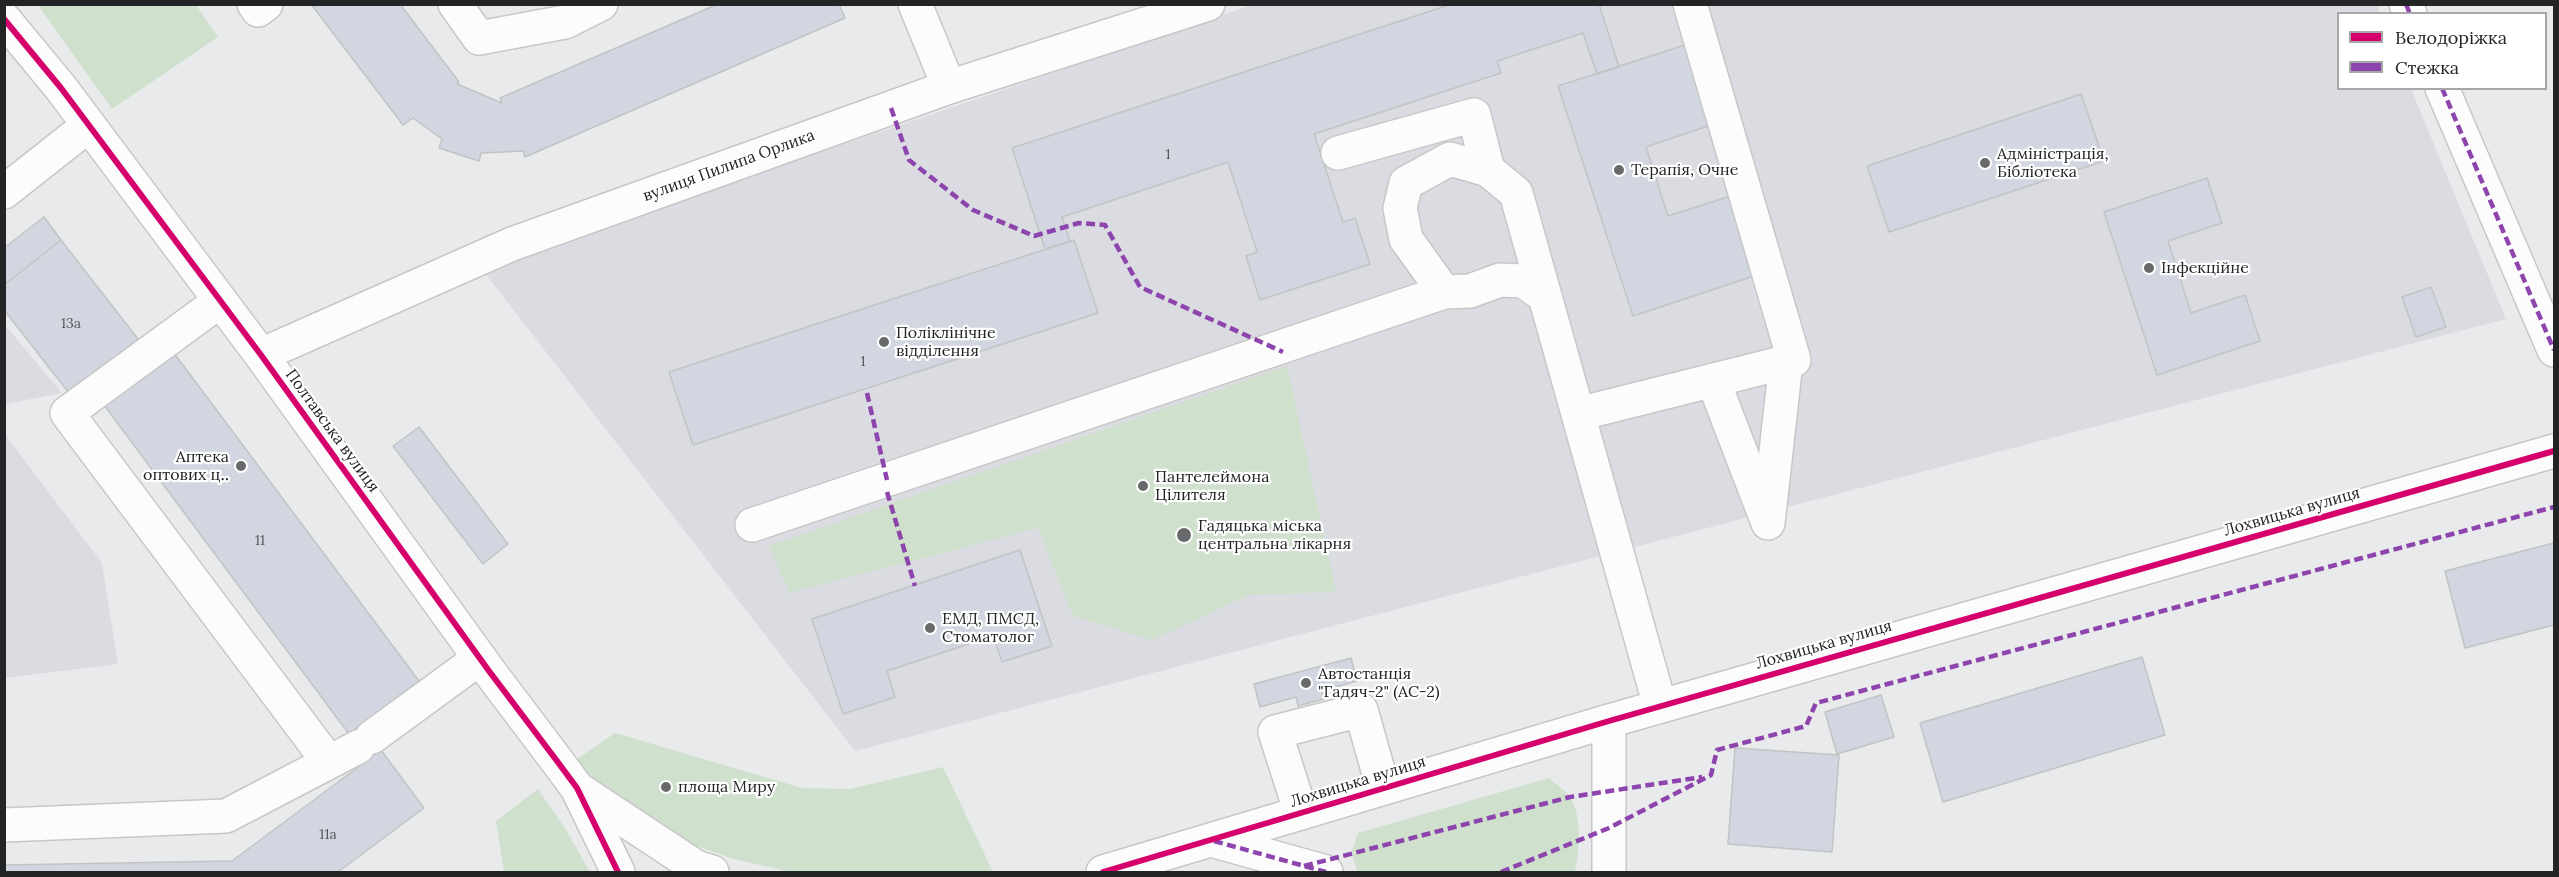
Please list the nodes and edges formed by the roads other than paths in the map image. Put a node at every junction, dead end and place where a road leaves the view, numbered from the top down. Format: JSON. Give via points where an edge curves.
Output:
{"nodes":[{"id":1,"x":254,"y":4,"type":"edge"},
{"id":2,"x":266,"y":4,"type":"edge"},
{"id":3,"x":455,"y":4,"type":"edge"},
{"id":4,"x":601,"y":4,"type":"edge"},
{"id":5,"x":915,"y":4,"type":"edge"},
{"id":6,"x":1208,"y":4,"type":"edge"},
{"id":7,"x":1690,"y":4,"type":"edge"},
{"id":8,"x":6,"y":15,"type":"edge"},
{"id":9,"x":949,"y":87,"type":"junction"},
{"id":10,"x":2443,"y":90,"type":"edge"},
{"id":11,"x":89,"y":124,"type":"junction"},
{"id":12,"x":1338,"y":153,"type":"dead end"},
{"id":13,"x":1488,"y":170,"type":"junction"},
{"id":14,"x":4,"y":192,"type":"edge"},
{"id":15,"x":1444,"y":292,"type":"junction"},
{"id":16,"x":1545,"y":296,"type":"junction"},
{"id":17,"x":220,"y":301,"type":"junction"},
{"id":18,"x":2554,"y":350,"type":"edge"},
{"id":19,"x":261,"y":355,"type":"junction"},
{"id":20,"x":1786,"y":362,"type":"junction"},
{"id":21,"x":1713,"y":380,"type":"junction"},
{"id":22,"x":1578,"y":414,"type":"junction"},
{"id":23,"x":2554,"y":451,"type":"edge"},
{"id":24,"x":752,"y":525,"type":"dead end"},
{"id":25,"x":480,"y":658,"type":"junction"},
{"id":26,"x":1660,"y":706,"type":"junction"},
{"id":27,"x":1609,"y":721,"type":"junction"},
{"id":28,"x":328,"y":761,"type":"junction"},
{"id":29,"x":577,"y":788,"type":"junction"},
{"id":30,"x":1383,"y":788,"type":"junction"},
{"id":31,"x":1301,"y":813,"type":"junction"},
{"id":32,"x":4,"y":825,"type":"edge"},
{"id":33,"x":1211,"y":840,"type":"junction"},
{"id":34,"x":618,"y":873,"type":"edge"},
{"id":35,"x":671,"y":873,"type":"edge"},
{"id":36,"x":712,"y":873,"type":"edge"},
{"id":37,"x":1103,"y":873,"type":"edge"},
{"id":38,"x":1326,"y":873,"type":"edge"},
{"id":39,"x":1609,"y":873,"type":"edge"}],
"edges":[{"from":1,"to":2,"type":"street","via":[[258,10]]},
{"from":3,"to":4,"type":"street","via":[[479,38],[565,22]]},
{"from":5,"to":9,"type":"street"},
{"from":6,"to":9,"type":"street","name":"вулиця Пилипа Орлика"},
{"from":7,"to":20,"type":"street","via":[[1794,360]]},
{"from":8,"to":11,"type":"street","name":"Полтавська вулиця"},
{"from":9,"to":19,"type":"street","name":"вулиця Пилипа Орлика","via":[[512,244]]},
{"from":10,"to":18,"type":"street"},
{"from":11,"to":14,"type":"street"},
{"from":11,"to":17,"type":"street","name":"Полтавська вулиця"},
{"from":12,"to":13,"type":"street","via":[[1474,115]]},
{"from":13,"to":15,"type":"street","via":[[1450,159],[1407,183],[1400,208],[1406,239]]},
{"from":13,"to":16,"type":"street","via":[[1516,193]]},
{"from":15,"to":16,"type":"street","via":[[1470,291],[1500,280],[1523,281]]},
{"from":15,"to":24,"type":"street"},
{"from":16,"to":22,"type":"street"},
{"from":17,"to":19,"type":"street","name":"Полтавська вулиця"},
{"from":17,"to":28,"type":"street","via":[[67,413]]},
{"from":19,"to":25,"type":"street","name":"Полтавська вулиця"},
{"from":20,"to":21,"type":"street"},
{"from":20,"to":21,"type":"street","via":[[1768,522]]},
{"from":21,"to":22,"type":"street"},
{"from":22,"to":26,"type":"street"},
{"from":23,"to":26,"type":"street","name":"Лохвицька вулиця"},
{"from":25,"to":28,"type":"street","via":[[365,742]]},
{"from":25,"to":29,"type":"street","name":"Полтавська вулиця"},
{"from":26,"to":27,"type":"street","name":"Лохвицька вулиця"},
{"from":27,"to":30,"type":"street","name":"Лохвицька вулиця"},
{"from":27,"to":39,"type":"street"},
{"from":28,"to":32,"type":"street","via":[[226,816]]},
{"from":29,"to":34,"type":"street","name":"Полтавська вулиця"},
{"from":29,"to":35,"type":"street"},
{"from":29,"to":36,"type":"street","via":[[686,861]]},
{"from":30,"to":31,"type":"street","name":"Лохвицька вулиця"},
{"from":30,"to":31,"type":"street","via":[[1361,710],[1275,732]]},
{"from":31,"to":33,"type":"street","name":"Лохвицька вулиця"},
{"from":33,"to":37,"type":"street","name":"Лохвицька вулиця"},
{"from":33,"to":38,"type":"street"}]}
